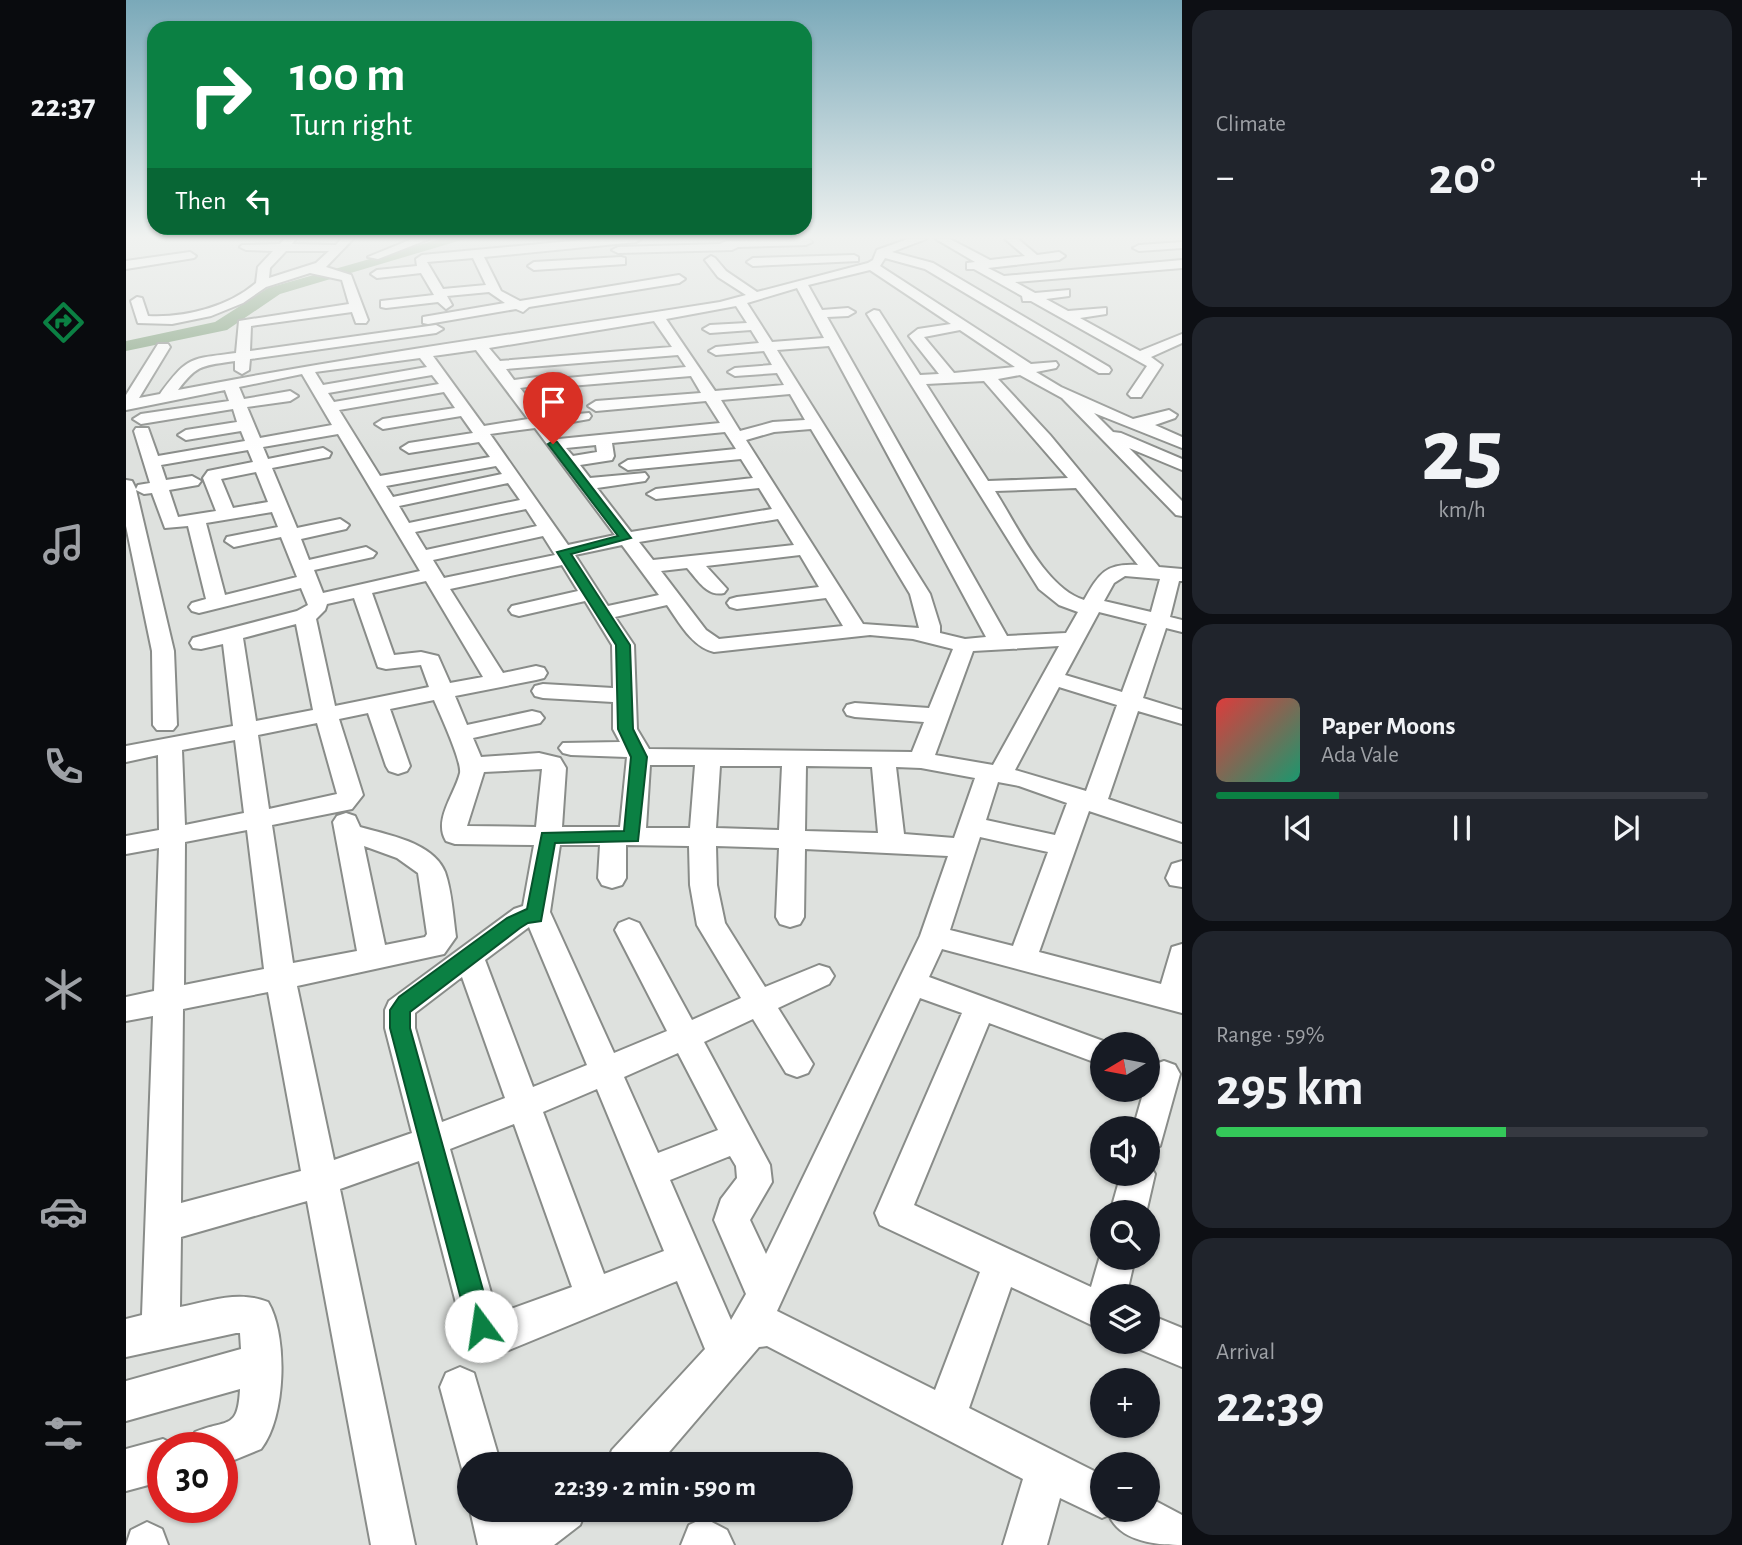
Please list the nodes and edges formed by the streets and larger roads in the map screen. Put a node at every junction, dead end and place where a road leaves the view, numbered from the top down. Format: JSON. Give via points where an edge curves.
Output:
{"nodes":[{"id":1,"x":141,"y":311,"type":"edge"},
{"id":2,"x":204,"y":311,"type":"edge"},
{"id":3,"x":328,"y":311,"type":"edge"},
{"id":4,"x":357,"y":311,"type":"edge"},
{"id":5,"x":485,"y":311,"type":"edge"},
{"id":6,"x":523,"y":311,"type":"edge"},
{"id":7,"x":689,"y":311,"type":"edge"},
{"id":8,"x":751,"y":311,"type":"edge"},
{"id":9,"x":817,"y":311,"type":"edge"},
{"id":10,"x":943,"y":311,"type":"edge"},
{"id":11,"x":1005,"y":311,"type":"edge"},
{"id":12,"x":1055,"y":311,"type":"edge"},
{"id":13,"x":1101,"y":311,"type":"dead end"},
{"id":14,"x":848,"y":313,"type":"dead end"},
{"id":15,"x":819,"y":314,"type":"junction"},
{"id":16,"x":874,"y":314,"type":"dead end"},
{"id":17,"x":657,"y":316,"type":"junction"},
{"id":18,"x":1064,"y":316,"type":"junction"},
{"id":19,"x":1019,"y":319,"type":"junction"},
{"id":20,"x":420,"y":321,"type":"dead end"},
{"id":21,"x":756,"y":326,"type":"junction"},
{"id":22,"x":964,"y":327,"type":"junction"},
{"id":23,"x":436,"y":329,"type":"dead end"},
{"id":24,"x":710,"y":329,"type":"dead end"},
{"id":25,"x":567,"y":331,"type":"junction"},
{"id":26,"x":1097,"y":334,"type":"junction"},
{"id":27,"x":1182,"y":338,"type":"edge"},
{"id":28,"x":367,"y":339,"type":"junction"},
{"id":29,"x":1054,"y":340,"type":"junction"},
{"id":30,"x":835,"y":341,"type":"junction"},
{"id":31,"x":1166,"y":342,"type":"junction"},
{"id":32,"x":480,"y":345,"type":"junction"},
{"id":33,"x":1182,"y":345,"type":"edge"},
{"id":34,"x":769,"y":346,"type":"junction"},
{"id":35,"x":163,"y":347,"type":"dead end"},
{"id":36,"x":682,"y":350,"type":"junction"},
{"id":37,"x":716,"y":351,"type":"dead end"},
{"id":38,"x":424,"y":353,"type":"junction"},
{"id":39,"x":1138,"y":357,"type":"junction"},
{"id":40,"x":370,"y":360,"type":"junction"},
{"id":41,"x":1051,"y":365,"type":"dead end"},
{"id":42,"x":496,"y":366,"type":"junction"},
{"id":43,"x":783,"y":368,"type":"junction"},
{"id":44,"x":306,"y":369,"type":"junction"},
{"id":45,"x":185,"y":370,"type":"junction"},
{"id":46,"x":436,"y":370,"type":"junction"},
{"id":47,"x":1026,"y":370,"type":"junction"},
{"id":48,"x":1104,"y":370,"type":"dead end"},
{"id":49,"x":695,"y":371,"type":"junction"},
{"id":50,"x":148,"y":372,"type":"junction"},
{"id":51,"x":239,"y":372,"type":"junction"},
{"id":52,"x":735,"y":372,"type":"dead end"},
{"id":53,"x":126,"y":373,"type":"edge"},
{"id":54,"x":206,"y":374,"type":"dead end"},
{"id":55,"x":988,"y":376,"type":"junction"},
{"id":56,"x":950,"y":378,"type":"junction"},
{"id":57,"x":916,"y":380,"type":"junction"},
{"id":58,"x":509,"y":384,"type":"junction"},
{"id":59,"x":449,"y":387,"type":"junction"},
{"id":60,"x":796,"y":389,"type":"junction"},
{"id":61,"x":320,"y":390,"type":"junction"},
{"id":62,"x":1136,"y":394,"type":"dead end"},
{"id":63,"x":1067,"y":395,"type":"junction"},
{"id":64,"x":171,"y":396,"type":"junction"},
{"id":65,"x":290,"y":396,"type":"dead end"},
{"id":66,"x":710,"y":396,"type":"junction"},
{"id":67,"x":564,"y":397,"type":"dead end"},
{"id":68,"x":129,"y":398,"type":"edge"},
{"id":69,"x":522,"y":403,"type":"junction"},
{"id":70,"x":239,"y":406,"type":"junction"},
{"id":71,"x":330,"y":407,"type":"junction"},
{"id":72,"x":465,"y":411,"type":"junction"},
{"id":73,"x":181,"y":415,"type":"junction"},
{"id":74,"x":1176,"y":416,"type":"edge"},
{"id":75,"x":1144,"y":417,"type":"junction"},
{"id":76,"x":303,"y":418,"type":"dead end"},
{"id":77,"x":536,"y":422,"type":"junction"},
{"id":78,"x":383,"y":424,"type":"dead end"},
{"id":79,"x":817,"y":424,"type":"junction"},
{"id":80,"x":343,"y":428,"type":"junction"},
{"id":81,"x":1102,"y":431,"type":"junction"},
{"id":82,"x":249,"y":432,"type":"junction"},
{"id":83,"x":734,"y":432,"type":"junction"},
{"id":84,"x":481,"y":433,"type":"junction"},
{"id":85,"x":186,"y":435,"type":"junction"},
{"id":86,"x":605,"y":439,"type":"junction"},
{"id":87,"x":1182,"y":443,"type":"edge"},
{"id":88,"x":553,"y":444,"type":"junction"},
{"id":89,"x":409,"y":448,"type":"dead end"},
{"id":90,"x":323,"y":453,"type":"dead end"},
{"id":91,"x":747,"y":453,"type":"junction"},
{"id":92,"x":192,"y":454,"type":"junction"},
{"id":93,"x":500,"y":460,"type":"junction"},
{"id":94,"x":567,"y":461,"type":"junction"},
{"id":95,"x":151,"y":462,"type":"junction"},
{"id":96,"x":262,"y":464,"type":"junction"},
{"id":97,"x":1182,"y":465,"type":"edge"},
{"id":98,"x":513,"y":477,"type":"junction"},
{"id":99,"x":192,"y":481,"type":"dead end"},
{"id":100,"x":377,"y":482,"type":"junction"},
{"id":101,"x":765,"y":482,"type":"junction"},
{"id":102,"x":1080,"y":483,"type":"junction"},
{"id":103,"x":584,"y":484,"type":"junction"},
{"id":104,"x":984,"y":486,"type":"junction"},
{"id":105,"x":127,"y":488,"type":"edge"},
{"id":106,"x":217,"y":494,"type":"junction"},
{"id":107,"x":656,"y":494,"type":"dead end"},
{"id":108,"x":163,"y":500,"type":"junction"},
{"id":109,"x":390,"y":503,"type":"junction"},
{"id":110,"x":531,"y":503,"type":"junction"},
{"id":111,"x":279,"y":505,"type":"junction"},
{"id":112,"x":1182,"y":511,"type":"edge"},
{"id":113,"x":784,"y":513,"type":"junction"},
{"id":114,"x":227,"y":515,"type":"junction"},
{"id":115,"x":130,"y":518,"type":"edge"},
{"id":116,"x":729,"y":520,"type":"junction"},
{"id":117,"x":196,"y":521,"type":"junction"},
{"id":118,"x":340,"y":525,"type":"dead end"},
{"id":119,"x":405,"y":529,"type":"junction"},
{"id":120,"x":548,"y":529,"type":"junction"},
{"id":121,"x":290,"y":533,"type":"junction"},
{"id":122,"x":625,"y":538,"type":"junction"},
{"id":123,"x":234,"y":541,"type":"dead end"},
{"id":124,"x":133,"y":544,"type":"edge"},
{"id":125,"x":807,"y":549,"type":"junction"},
{"id":126,"x":366,"y":553,"type":"dead end"},
{"id":127,"x":565,"y":555,"type":"junction"},
{"id":128,"x":746,"y":556,"type":"junction"},
{"id":129,"x":692,"y":562,"type":"junction"},
{"id":130,"x":647,"y":567,"type":"junction"},
{"id":131,"x":431,"y":572,"type":"junction"},
{"id":132,"x":306,"y":573,"type":"junction"},
{"id":133,"x":1169,"y":573,"type":"edge"},
{"id":134,"x":717,"y":589,"type":"dead end"},
{"id":135,"x":361,"y":590,"type":"junction"},
{"id":136,"x":833,"y":591,"type":"junction"},
{"id":137,"x":591,"y":594,"type":"junction"},
{"id":138,"x":671,"y":598,"type":"junction"},
{"id":139,"x":737,"y":603,"type":"dead end"},
{"id":140,"x":1091,"y":607,"type":"junction"},
{"id":141,"x":311,"y":608,"type":"junction"},
{"id":142,"x":519,"y":610,"type":"dead end"},
{"id":143,"x":603,"y":613,"type":"junction"},
{"id":144,"x":1158,"y":620,"type":"junction"},
{"id":145,"x":1182,"y":626,"type":"edge"},
{"id":146,"x":857,"y":631,"type":"junction"},
{"id":147,"x":232,"y":634,"type":"junction"},
{"id":148,"x":929,"y":637,"type":"junction"},
{"id":149,"x":1075,"y":639,"type":"junction"},
{"id":150,"x":201,"y":643,"type":"dead end"},
{"id":151,"x":1000,"y":643,"type":"junction"},
{"id":152,"x":965,"y":645,"type":"junction"},
{"id":153,"x":1052,"y":678,"type":"junction"},
{"id":154,"x":497,"y":681,"type":"junction"},
{"id":155,"x":442,"y":692,"type":"junction"},
{"id":156,"x":625,"y":696,"type":"junction"},
{"id":157,"x":1129,"y":702,"type":"junction"},
{"id":158,"x":377,"y":705,"type":"junction"},
{"id":159,"x":855,"y":710,"type":"dead end"},
{"id":160,"x":326,"y":716,"type":"junction"},
{"id":161,"x":938,"y":716,"type":"junction"},
{"id":162,"x":532,"y":718,"type":"dead end"},
{"id":163,"x":1182,"y":718,"type":"edge"},
{"id":164,"x":245,"y":732,"type":"junction"},
{"id":165,"x":457,"y":734,"type":"junction"},
{"id":166,"x":167,"y":736,"type":"junction"},
{"id":167,"x":571,"y":748,"type":"dead end"},
{"id":168,"x":638,"y":753,"type":"junction"},
{"id":169,"x":126,"y":754,"type":"edge"},
{"id":170,"x":708,"y":758,"type":"junction"},
{"id":171,"x":794,"y":758,"type":"junction"},
{"id":172,"x":883,"y":760,"type":"junction"},
{"id":173,"x":921,"y":760,"type":"junction"},
{"id":174,"x":472,"y":765,"type":"junction"},
{"id":175,"x":398,"y":766,"type":"dead end"},
{"id":176,"x":995,"y":773,"type":"junction"},
{"id":177,"x":1087,"y":801,"type":"junction"},
{"id":178,"x":343,"y":803,"type":"junction"},
{"id":179,"x":258,"y":819,"type":"junction"},
{"id":180,"x":348,"y":832,"type":"junction"},
{"id":181,"x":1182,"y":833,"type":"edge"},
{"id":182,"x":172,"y":834,"type":"junction"},
{"id":183,"x":548,"y":837,"type":"junction"},
{"id":184,"x":622,"y":837,"type":"junction"},
{"id":185,"x":704,"y":837,"type":"junction"},
{"id":186,"x":967,"y":837,"type":"junction"},
{"id":187,"x":790,"y":840,"type":"junction"},
{"id":188,"x":892,"y":842,"type":"junction"},
{"id":189,"x":126,"y":845,"type":"edge"},
{"id":190,"x":1061,"y":846,"type":"junction"},
{"id":191,"x":612,"y":878,"type":"dead end"},
{"id":192,"x":535,"y":916,"type":"junction"},
{"id":193,"x":790,"y":917,"type":"dead end"},
{"id":194,"x":629,"y":930,"type":"dead end"},
{"id":195,"x":934,"y":936,"type":"junction"},
{"id":196,"x":1182,"y":955,"type":"edge"},
{"id":197,"x":469,"y":956,"type":"junction"},
{"id":198,"x":373,"y":958,"type":"junction"},
{"id":199,"x":1023,"y":959,"type":"junction"},
{"id":200,"x":819,"y":976,"type":"dead end"},
{"id":201,"x":280,"y":978,"type":"junction"},
{"id":202,"x":912,"y":982,"type":"junction"},
{"id":203,"x":169,"y":1000,"type":"junction"},
{"id":204,"x":1177,"y":1000,"type":"edge"},
{"id":205,"x":760,"y":1003,"type":"junction"},
{"id":206,"x":980,"y":1007,"type":"junction"},
{"id":207,"x":126,"y":1009,"type":"edge"},
{"id":208,"x":685,"y":1037,"type":"junction"},
{"id":209,"x":1090,"y":1048,"type":"edge"},
{"id":210,"x":797,"y":1064,"type":"dead end"},
{"id":211,"x":606,"y":1072,"type":"junction"},
{"id":212,"x":1165,"y":1075,"type":"edge"},
{"id":213,"x":524,"y":1105,"type":"junction"},
{"id":214,"x":1154,"y":1116,"type":"edge"},
{"id":215,"x":738,"y":1137,"type":"junction"},
{"id":216,"x":432,"y":1140,"type":"junction"},
{"id":217,"x":650,"y":1172,"type":"junction"},
{"id":218,"x":321,"y":1181,"type":"junction"},
{"id":219,"x":163,"y":1225,"type":"junction"},
{"id":220,"x":688,"y":1259,"type":"junction"},
{"id":221,"x":1001,"y":1264,"type":"junction"},
{"id":222,"x":594,"y":1297,"type":"junction"},
{"id":223,"x":1090,"y":1305,"type":"edge"},
{"id":224,"x":748,"y":1326,"type":"junction"},
{"id":225,"x":144,"y":1334,"type":"edge"},
{"id":226,"x":1160,"y":1339,"type":"edge"},
{"id":227,"x":1182,"y":1349,"type":"edge"},
{"id":228,"x":259,"y":1364,"type":"junction"},
{"id":229,"x":460,"y":1387,"type":"dead end"},
{"id":230,"x":126,"y":1401,"type":"edge"},
{"id":231,"x":946,"y":1416,"type":"junction"},
{"id":232,"x":238,"y":1437,"type":"edge"},
{"id":233,"x":477,"y":1452,"type":"edge"},
{"id":234,"x":641,"y":1452,"type":"edge"},
{"id":235,"x":147,"y":1464,"type":"edge"},
{"id":236,"x":1047,"y":1469,"type":"junction"},
{"id":237,"x":126,"y":1470,"type":"edge"},
{"id":238,"x":1090,"y":1491,"type":"edge"},
{"id":239,"x":500,"y":1522,"type":"edge"},
{"id":240,"x":548,"y":1522,"type":"edge"},
{"id":241,"x":1151,"y":1522,"type":"edge"},
{"id":242,"x":1182,"y":1538,"type":"edge"},
{"id":243,"x":517,"y":1544,"type":"edge"},
{"id":244,"x":393,"y":1545,"type":"edge"},
{"id":245,"x":703,"y":1545,"type":"edge"},
{"id":246,"x":712,"y":1545,"type":"edge"},
{"id":247,"x":1025,"y":1545,"type":"edge"}],
"edges":[{"from":1,"to":2,"type":"street","via":[[143,320],[160,321]]},
{"from":3,"to":51,"type":"street","via":[[244,324]]},
{"from":4,"to":28,"type":"street"},
{"from":5,"to":20,"type":"street"},
{"from":6,"to":25,"type":"street","via":[[531,319]]},
{"from":7,"to":17,"type":"street"},
{"from":8,"to":21,"type":"street"},
{"from":9,"to":15,"type":"street"},
{"from":10,"to":22,"type":"street"},
{"from":11,"to":19,"type":"street"},
{"from":12,"to":18,"type":"street"},
{"from":13,"to":18,"type":"street"},
{"from":14,"to":15,"type":"street"},
{"from":15,"to":30,"type":"street"},
{"from":16,"to":57,"type":"street"},
{"from":17,"to":25,"type":"street"},
{"from":17,"to":36,"type":"street"},
{"from":18,"to":26,"type":"street"},
{"from":19,"to":22,"type":"street"},
{"from":19,"to":29,"type":"street"},
{"from":21,"to":24,"type":"street"},
{"from":21,"to":34,"type":"street"},
{"from":22,"to":47,"type":"street"},
{"from":22,"to":56,"type":"street","via":[[916,336]]},
{"from":23,"to":28,"type":"street"},
{"from":25,"to":32,"type":"street"},
{"from":26,"to":29,"type":"street"},
{"from":26,"to":39,"type":"street"},
{"from":27,"to":31,"type":"street"},
{"from":28,"to":40,"type":"street"},
{"from":28,"to":51,"type":"street"},
{"from":29,"to":48,"type":"street"},
{"from":30,"to":34,"type":"street"},
{"from":30,"to":151,"type":"street"},
{"from":31,"to":33,"type":"street"},
{"from":31,"to":39,"type":"street"},
{"from":32,"to":38,"type":"street"},
{"from":32,"to":42,"type":"street"},
{"from":34,"to":37,"type":"street"},
{"from":34,"to":43,"type":"street"},
{"from":35,"to":50,"type":"street"},
{"from":36,"to":42,"type":"street"},
{"from":36,"to":49,"type":"street"},
{"from":38,"to":40,"type":"street"},
{"from":38,"to":46,"type":"street"},
{"from":39,"to":62,"type":"street","via":[[1156,367]]},
{"from":40,"to":44,"type":"street"},
{"from":41,"to":47,"type":"street"},
{"from":42,"to":58,"type":"street"},
{"from":43,"to":52,"type":"street"},
{"from":43,"to":60,"type":"street"},
{"from":44,"to":51,"type":"street"},
{"from":44,"to":61,"type":"street"},
{"from":45,"to":50,"type":"street"},
{"from":45,"to":51,"type":"street","via":[[199,362]]},
{"from":45,"to":64,"type":"street"},
{"from":46,"to":59,"type":"street"},
{"from":46,"to":61,"type":"street"},
{"from":47,"to":55,"type":"street"},
{"from":47,"to":63,"type":"street"},
{"from":49,"to":58,"type":"street"},
{"from":49,"to":66,"type":"street"},
{"from":50,"to":53,"type":"street"},
{"from":50,"to":68,"type":"street"},
{"from":51,"to":54,"type":"street"},
{"from":51,"to":64,"type":"street"},
{"from":51,"to":70,"type":"street"},
{"from":55,"to":56,"type":"street"},
{"from":55,"to":102,"type":"street"},
{"from":56,"to":57,"type":"street"},
{"from":57,"to":104,"type":"street"},
{"from":58,"to":69,"type":"street"},
{"from":59,"to":71,"type":"street"},
{"from":59,"to":72,"type":"street"},
{"from":60,"to":66,"type":"street"},
{"from":60,"to":79,"type":"street"},
{"from":61,"to":71,"type":"street"},
{"from":63,"to":75,"type":"street","via":[[1121,420]]},
{"from":63,"to":81,"type":"street"},
{"from":64,"to":68,"type":"street"},
{"from":64,"to":73,"type":"street"},
{"from":65,"to":70,"type":"street"},
{"from":66,"to":77,"type":"street"},
{"from":66,"to":83,"type":"street"},
{"from":67,"to":69,"type":"street"},
{"from":69,"to":77,"type":"street"},
{"from":70,"to":73,"type":"street"},
{"from":70,"to":82,"type":"street"},
{"from":71,"to":80,"type":"street"},
{"from":72,"to":78,"type":"street"},
{"from":72,"to":84,"type":"street"},
{"from":73,"to":85,"type":"street"},
{"from":73,"to":95,"type":"street","via":[[142,425]]},
{"from":74,"to":75,"type":"street"},
{"from":75,"to":87,"type":"street"},
{"from":76,"to":82,"type":"street"},
{"from":77,"to":84,"type":"street"},
{"from":77,"to":88,"type":"street"},
{"from":79,"to":83,"type":"street"},
{"from":79,"to":148,"type":"street","via":[[920,594]]},
{"from":80,"to":82,"type":"street"},
{"from":80,"to":100,"type":"street"},
{"from":81,"to":97,"type":"street"},
{"from":81,"to":112,"type":"street"},
{"from":82,"to":85,"type":"street"},
{"from":82,"to":92,"type":"street"},
{"from":82,"to":96,"type":"street"},
{"from":83,"to":86,"type":"street"},
{"from":83,"to":91,"type":"street"},
{"from":84,"to":89,"type":"street"},
{"from":84,"to":93,"type":"street"},
{"from":85,"to":92,"type":"street"},
{"from":86,"to":88,"type":"street"},
{"from":86,"to":94,"type":"street","via":[[608,453],[603,457]]},
{"from":88,"to":94,"type":"street"},
{"from":90,"to":96,"type":"street"},
{"from":91,"to":101,"type":"street"},
{"from":91,"to":103,"type":"street"},
{"from":92,"to":95,"type":"street"},
{"from":93,"to":98,"type":"street"},
{"from":93,"to":100,"type":"street"},
{"from":94,"to":103,"type":"street"},
{"from":95,"to":108,"type":"street"},
{"from":96,"to":106,"type":"street","via":[[214,475]]},
{"from":96,"to":111,"type":"street"},
{"from":98,"to":109,"type":"street"},
{"from":98,"to":110,"type":"street"},
{"from":99,"to":108,"type":"street"},
{"from":100,"to":109,"type":"street"},
{"from":101,"to":107,"type":"street"},
{"from":101,"to":113,"type":"street"},
{"from":102,"to":104,"type":"street"},
{"from":102,"to":133,"type":"street"},
{"from":103,"to":122,"type":"street"},
{"from":104,"to":140,"type":"street","via":[[1046,585],[1066,601]]},
{"from":105,"to":108,"type":"street"},
{"from":105,"to":115,"type":"street"},
{"from":106,"to":108,"type":"street"},
{"from":106,"to":114,"type":"street"},
{"from":108,"to":115,"type":"street"},
{"from":108,"to":117,"type":"street","via":[[174,525]]},
{"from":109,"to":119,"type":"street"},
{"from":110,"to":119,"type":"street"},
{"from":110,"to":120,"type":"street"},
{"from":111,"to":114,"type":"street"},
{"from":111,"to":121,"type":"street"},
{"from":113,"to":116,"type":"street"},
{"from":113,"to":125,"type":"street"},
{"from":114,"to":117,"type":"street"},
{"from":115,"to":124,"type":"street"},
{"from":116,"to":122,"type":"street"},
{"from":116,"to":128,"type":"street"},
{"from":117,"to":132,"type":"street","via":[[208,605]]},
{"from":118,"to":121,"type":"street"},
{"from":119,"to":131,"type":"street"},
{"from":120,"to":127,"type":"street"},
{"from":120,"to":131,"type":"street"},
{"from":121,"to":123,"type":"street"},
{"from":121,"to":132,"type":"street"},
{"from":122,"to":127,"type":"street"},
{"from":122,"to":130,"type":"street"},
{"from":124,"to":166,"type":"street","via":[[163,651]]},
{"from":125,"to":128,"type":"street"},
{"from":125,"to":136,"type":"street"},
{"from":126,"to":132,"type":"street"},
{"from":127,"to":131,"type":"street"},
{"from":127,"to":137,"type":"street"},
{"from":128,"to":129,"type":"street"},
{"from":129,"to":130,"type":"street"},
{"from":129,"to":134,"type":"street"},
{"from":130,"to":138,"type":"street"},
{"from":131,"to":135,"type":"street"},
{"from":131,"to":154,"type":"street"},
{"from":132,"to":141,"type":"street"},
{"from":133,"to":140,"type":"street","via":[[1115,572]]},
{"from":133,"to":144,"type":"street"},
{"from":135,"to":141,"type":"street"},
{"from":135,"to":155,"type":"street","via":[[386,662],[426,659]]},
{"from":136,"to":139,"type":"street"},
{"from":136,"to":146,"type":"street"},
{"from":137,"to":142,"type":"street"},
{"from":137,"to":143,"type":"street"},
{"from":138,"to":143,"type":"street"},
{"from":138,"to":146,"type":"street","via":[[714,646]]},
{"from":140,"to":144,"type":"street"},
{"from":140,"to":149,"type":"street"},
{"from":141,"to":147,"type":"street"},
{"from":141,"to":160,"type":"street"},
{"from":143,"to":156,"type":"street","via":[[625,653]]},
{"from":144,"to":145,"type":"street"},
{"from":144,"to":157,"type":"street"},
{"from":146,"to":148,"type":"street","via":[[895,630]]},
{"from":147,"to":150,"type":"street"},
{"from":147,"to":164,"type":"street"},
{"from":148,"to":152,"type":"street"},
{"from":149,"to":151,"type":"street"},
{"from":149,"to":153,"type":"street"},
{"from":151,"to":152,"type":"street"},
{"from":152,"to":161,"type":"street"},
{"from":153,"to":157,"type":"street"},
{"from":153,"to":176,"type":"street"},
{"from":154,"to":155,"type":"street"},
{"from":154,"to":156,"type":"street","via":[[539,682]]},
{"from":155,"to":158,"type":"street"},
{"from":155,"to":165,"type":"street"},
{"from":156,"to":168,"type":"street","via":[[625,729]]},
{"from":157,"to":163,"type":"street"},
{"from":157,"to":177,"type":"street"},
{"from":158,"to":160,"type":"street"},
{"from":158,"to":175,"type":"street"},
{"from":159,"to":161,"type":"street"},
{"from":160,"to":164,"type":"street"},
{"from":160,"to":178,"type":"street","via":[[350,795]]},
{"from":161,"to":173,"type":"street"},
{"from":162,"to":165,"type":"street"},
{"from":164,"to":166,"type":"street"},
{"from":164,"to":179,"type":"street"},
{"from":165,"to":174,"type":"street"},
{"from":166,"to":169,"type":"street"},
{"from":166,"to":182,"type":"street"},
{"from":167,"to":168,"type":"street"},
{"from":168,"to":170,"type":"street"},
{"from":168,"to":184,"type":"street"},
{"from":170,"to":171,"type":"street"},
{"from":170,"to":185,"type":"street"},
{"from":171,"to":172,"type":"street"},
{"from":171,"to":187,"type":"street"},
{"from":172,"to":173,"type":"street"},
{"from":172,"to":188,"type":"street"},
{"from":173,"to":176,"type":"street"},
{"from":174,"to":183,"type":"street","via":[[551,763],[555,778]]},
{"from":174,"to":183,"type":"street","via":[[454,824],[455,835]]},
{"from":176,"to":177,"type":"street"},
{"from":176,"to":186,"type":"street"},
{"from":177,"to":181,"type":"street"},
{"from":177,"to":190,"type":"street"},
{"from":178,"to":179,"type":"street"},
{"from":178,"to":180,"type":"street"},
{"from":179,"to":182,"type":"street"},
{"from":179,"to":201,"type":"street"},
{"from":180,"to":198,"type":"street"},
{"from":180,"to":198,"type":"street","via":[[419,857],[430,872],[442,937],[439,942]]},
{"from":182,"to":189,"type":"street"},
{"from":182,"to":203,"type":"street"},
{"from":183,"to":184,"type":"street"},
{"from":183,"to":192,"type":"street"},
{"from":184,"to":185,"type":"street"},
{"from":184,"to":191,"type":"street"},
{"from":185,"to":187,"type":"street"},
{"from":185,"to":205,"type":"street","via":[[704,899],[711,925]]},
{"from":186,"to":188,"type":"street"},
{"from":186,"to":190,"type":"street"},
{"from":186,"to":195,"type":"street"},
{"from":187,"to":188,"type":"street"},
{"from":187,"to":193,"type":"street"},
{"from":190,"to":199,"type":"street"},
{"from":192,"to":197,"type":"street","via":[[524,916]]},
{"from":192,"to":211,"type":"street","via":[[541,920]]},
{"from":194,"to":208,"type":"street"},
{"from":195,"to":199,"type":"street"},
{"from":195,"to":202,"type":"street"},
{"from":196,"to":204,"type":"street"},
{"from":197,"to":213,"type":"street"},
{"from":197,"to":216,"type":"street","via":[[400,1010],[400,1028]]},
{"from":198,"to":201,"type":"street"},
{"from":199,"to":204,"type":"street"},
{"from":200,"to":205,"type":"street"},
{"from":201,"to":203,"type":"street"},
{"from":201,"to":218,"type":"street"},
{"from":202,"to":206,"type":"street"},
{"from":202,"to":224,"type":"street"},
{"from":203,"to":207,"type":"street"},
{"from":203,"to":219,"type":"street"},
{"from":205,"to":208,"type":"street"},
{"from":205,"to":210,"type":"street"},
{"from":206,"to":209,"type":"street"},
{"from":206,"to":221,"type":"street","via":[[893,1213]]},
{"from":208,"to":211,"type":"street"},
{"from":208,"to":215,"type":"street"},
{"from":211,"to":213,"type":"street"},
{"from":211,"to":217,"type":"street"},
{"from":212,"to":214,"type":"street"},
{"from":213,"to":216,"type":"street"},
{"from":213,"to":222,"type":"street"},
{"from":215,"to":217,"type":"street"},
{"from":215,"to":224,"type":"street","via":[[753,1165],[755,1182],[732,1220]]},
{"from":216,"to":218,"type":"street"},
{"from":216,"to":222,"type":"street","via":[[481,1326],[491,1335],[509,1331]]},
{"from":217,"to":220,"type":"street"},
{"from":218,"to":219,"type":"street"},
{"from":218,"to":244,"type":"street"},
{"from":219,"to":225,"type":"street"},
{"from":220,"to":222,"type":"street"},
{"from":220,"to":224,"type":"street"},
{"from":221,"to":223,"type":"street"},
{"from":221,"to":231,"type":"street"},
{"from":224,"to":231,"type":"street","via":[[769,1326]]},
{"from":224,"to":234,"type":"street"},
{"from":225,"to":228,"type":"street","via":[[236,1314],[255,1315]]},
{"from":226,"to":227,"type":"street"},
{"from":228,"to":230,"type":"street"},
{"from":228,"to":232,"type":"street","via":[[256,1423],[248,1434]]},
{"from":229,"to":233,"type":"street"},
{"from":231,"to":236,"type":"street"},
{"from":235,"to":237,"type":"street"},
{"from":236,"to":238,"type":"street"},
{"from":236,"to":247,"type":"street"},
{"from":239,"to":243,"type":"street"},
{"from":240,"to":243,"type":"street"},
{"from":241,"to":242,"type":"street"},
{"from":245,"to":246,"type":"street","via":[[704,1540]]}]}
